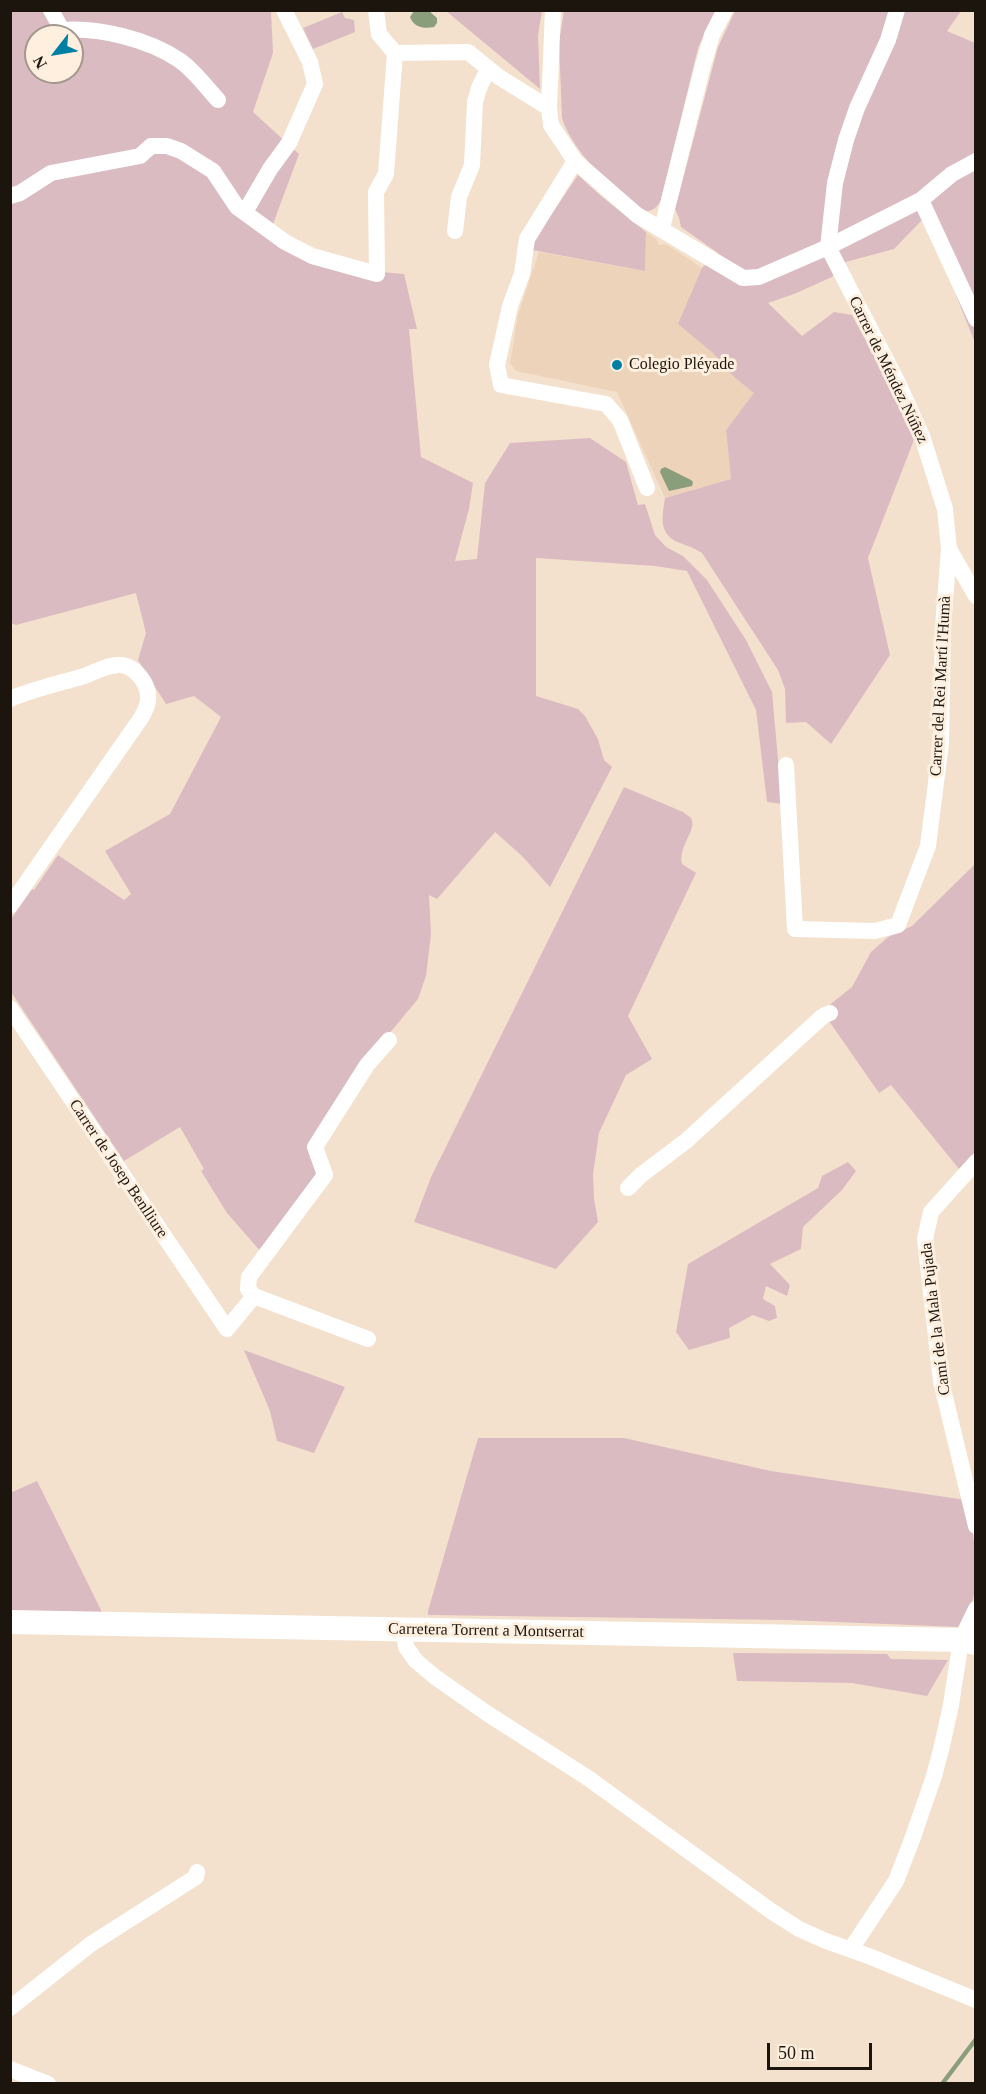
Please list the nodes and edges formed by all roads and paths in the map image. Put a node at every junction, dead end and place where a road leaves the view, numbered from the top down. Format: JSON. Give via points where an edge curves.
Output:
{"nodes":[{"id":1,"x":51,"y":10,"type":"edge"},
{"id":2,"x":284,"y":10,"type":"edge"},
{"id":3,"x":376,"y":10,"type":"edge"},
{"id":4,"x":554,"y":10,"type":"edge"},
{"id":5,"x":725,"y":10,"type":"edge"},
{"id":6,"x":897,"y":10,"type":"edge"},
{"id":7,"x":395,"y":53,"type":"junction"},
{"id":8,"x":488,"y":69,"type":"junction"},
{"id":9,"x":218,"y":100,"type":"dead end"},
{"id":10,"x":549,"y":108,"type":"junction"},
{"id":11,"x":575,"y":160,"type":"junction"},
{"id":12,"x":975,"y":161,"type":"edge"},
{"id":13,"x":10,"y":196,"type":"edge"},
{"id":14,"x":921,"y":200,"type":"junction"},
{"id":15,"x":245,"y":213,"type":"junction"},
{"id":16,"x":662,"y":228,"type":"junction"},
{"id":17,"x":455,"y":231,"type":"dead end"},
{"id":18,"x":828,"y":247,"type":"junction"},
{"id":19,"x":975,"y":319,"type":"edge"},
{"id":20,"x":647,"y":488,"type":"dead end"},
{"id":21,"x":949,"y":549,"type":"junction"},
{"id":22,"x":975,"y":596,"type":"edge"},
{"id":23,"x":10,"y":699,"type":"edge"},
{"id":24,"x":786,"y":765,"type":"dead end"},
{"id":25,"x":10,"y":906,"type":"edge"},
{"id":26,"x":10,"y":1008,"type":"edge"},
{"id":27,"x":830,"y":1013,"type":"dead end"},
{"id":28,"x":15,"y":1026,"type":"edge"},
{"id":29,"x":389,"y":1040,"type":"dead end"},
{"id":30,"x":975,"y":1162,"type":"edge"},
{"id":31,"x":627,"y":1188,"type":"dead end"},
{"id":32,"x":254,"y":1296,"type":"junction"},
{"id":33,"x":368,"y":1339,"type":"dead end"},
{"id":34,"x":975,"y":1526,"type":"edge"},
{"id":35,"x":975,"y":1609,"type":"edge"},
{"id":36,"x":10,"y":1622,"type":"edge"},
{"id":37,"x":403,"y":1629,"type":"junction"},
{"id":38,"x":971,"y":1640,"type":"edge"},
{"id":39,"x":197,"y":1872,"type":"dead end"},
{"id":40,"x":851,"y":1949,"type":"junction"},
{"id":41,"x":975,"y":2000,"type":"edge"},
{"id":42,"x":10,"y":2008,"type":"edge"},
{"id":43,"x":10,"y":2069,"type":"edge"},
{"id":44,"x":48,"y":2084,"type":"edge"}],
"edges":[{"from":1,"to":9,"type":"street","via":[[62,30],[79,29],[133,39],[180,60]]},
{"from":2,"to":15,"type":"street","via":[[310,62],[315,84],[289,143]]},
{"from":3,"to":7,"type":"street","via":[[379,34]]},
{"from":4,"to":10,"type":"street"},
{"from":5,"to":16,"type":"street","via":[[712,35],[702,69]]},
{"from":6,"to":18,"type":"street","via":[[846,140],[835,183]]},
{"from":7,"to":8,"type":"street","via":[[468,52]]},
{"from":7,"to":15,"type":"street","via":[[386,174],[376,192],[377,274],[312,256]]},
{"from":8,"to":10,"type":"street"},
{"from":8,"to":17,"type":"street","via":[[475,102],[472,165],[459,197]]},
{"from":10,"to":11,"type":"street","via":[[551,125]]},
{"from":11,"to":16,"type":"street","via":[[637,215]]},
{"from":11,"to":20,"type":"street","via":[[527,239],[522,274],[510,306],[497,365],[501,385],[606,404],[620,420]]},
{"from":12,"to":14,"type":"street"},
{"from":13,"to":15,"type":"street","via":[[51,173],[140,156],[151,146],[167,146],[213,171]]},
{"from":14,"to":18,"type":"street"},
{"from":14,"to":19,"type":"street"},
{"from":16,"to":18,"type":"street","via":[[742,278],[759,278]]},
{"from":18,"to":21,"type":"street","name":"Carrer de Méndez Núñez","via":[[922,436],[945,509]]},
{"from":21,"to":22,"type":"street","name":"Carrer de Méndez Núñez"},
{"from":21,"to":24,"type":"street","name":"Carrer del Rei Martí l'Humà","via":[[941,743],[928,846],[898,925],[875,931],[795,929]]},
{"from":23,"to":25,"type":"street","via":[[122,665],[139,675],[150,698],[147,708]]},
{"from":26,"to":28,"type":"street","name":"Carrer de Josep Benlliure"},
{"from":27,"to":31,"type":"street"},
{"from":28,"to":32,"type":"street","name":"Carrer de Josep Benlliure","via":[[227,1329]]},
{"from":29,"to":32,"type":"street","via":[[367,1065],[315,1147],[325,1175],[249,1277],[248,1289]]},
{"from":30,"to":34,"type":"street","name":"Camí de la Mala Pujada","via":[[931,1212],[925,1239],[941,1381]]},
{"from":32,"to":33,"type":"street"},
{"from":35,"to":38,"type":"street"},
{"from":36,"to":37,"type":"main road","name":"Carretera Torrent a Montserrat"},
{"from":37,"to":38,"type":"main road","name":"Carretera Torrent a Montserrat"},
{"from":37,"to":40,"type":"street","via":[[405,1647],[435,1677],[588,1778],[771,1911],[799,1929]]},
{"from":38,"to":40,"type":"street","via":[[934,1776],[896,1881]]},
{"from":39,"to":42,"type":"street","via":[[196,1877],[91,1944]]},
{"from":40,"to":41,"type":"street"},
{"from":43,"to":44,"type":"street"}]}
